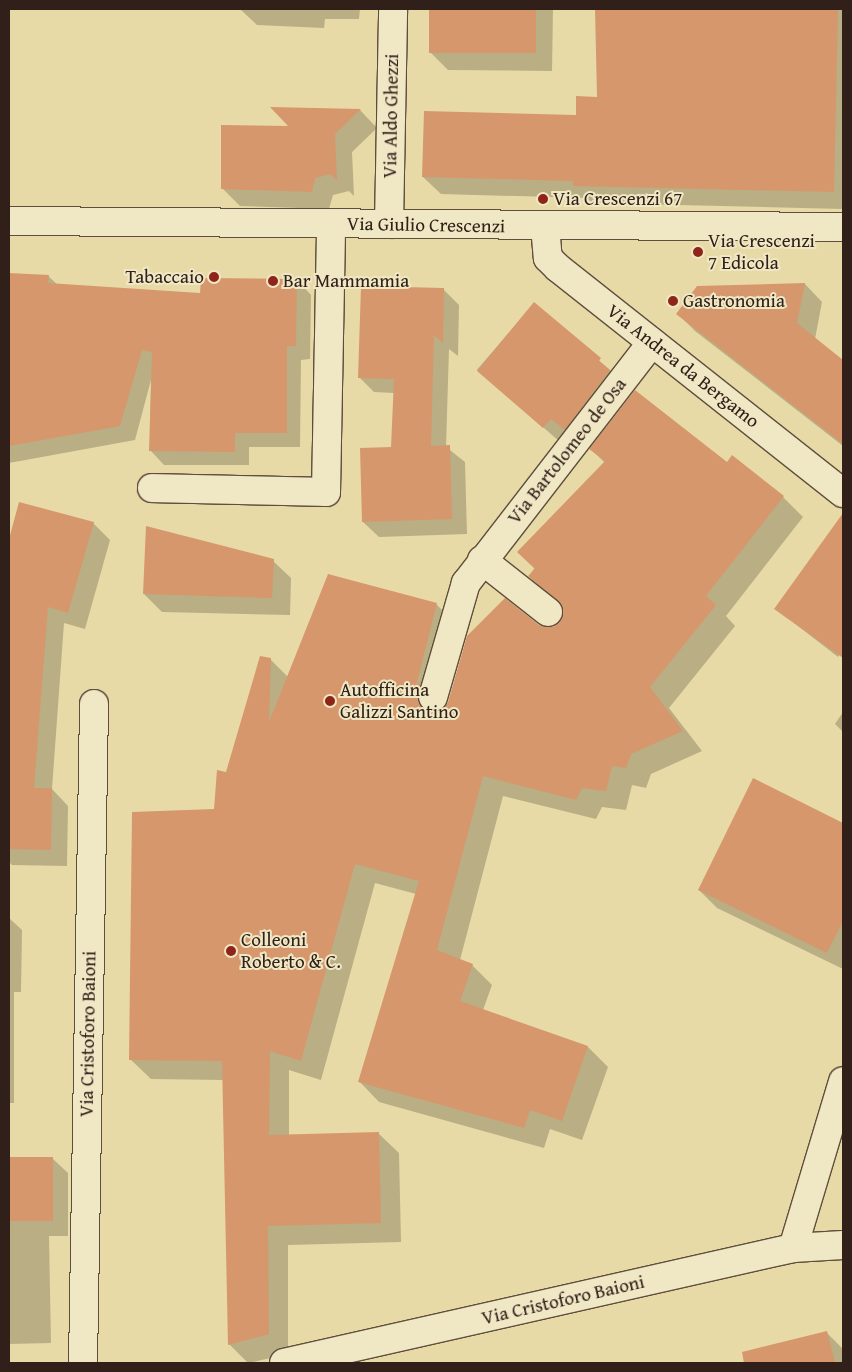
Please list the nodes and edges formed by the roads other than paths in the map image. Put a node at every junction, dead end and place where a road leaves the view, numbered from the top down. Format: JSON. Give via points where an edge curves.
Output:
{"nodes":[{"id":1,"x":393,"y":9,"type":"edge"},
{"id":2,"x":9,"y":221,"type":"edge"},
{"id":3,"x":331,"y":224,"type":"junction"},
{"id":4,"x":389,"y":224,"type":"junction"},
{"id":5,"x":545,"y":226,"type":"junction"},
{"id":6,"x":843,"y":227,"type":"edge"},
{"id":7,"x":652,"y":342,"type":"junction"},
{"id":8,"x":152,"y":488,"type":"dead end"},
{"id":9,"x":843,"y":493,"type":"edge"},
{"id":10,"x":482,"y":560,"type":"junction"},
{"id":11,"x":548,"y":612,"type":"dead end"},
{"id":12,"x":433,"y":697,"type":"dead end"},
{"id":13,"x":94,"y":704,"type":"dead end"},
{"id":14,"x":843,"y":1081,"type":"edge"},
{"id":15,"x":843,"y":1245,"type":"edge"},
{"id":16,"x":793,"y":1248,"type":"junction"},
{"id":17,"x":83,"y":1363,"type":"edge"},
{"id":18,"x":284,"y":1363,"type":"edge"}],
"edges":[{"from":1,"to":4,"type":"street","name":"Via Aldo Ghezzi"},
{"from":2,"to":3,"type":"street","name":"Via Giulio Crescenzi"},
{"from":3,"to":4,"type":"street","name":"Via Giulio Crescenzi"},
{"from":3,"to":8,"type":"street","via":[[326,492]]},
{"from":4,"to":5,"type":"street","name":"Via Giulio Crescenzi"},
{"from":5,"to":6,"type":"street","name":"Via Giulio Crescenzi"},
{"from":5,"to":7,"type":"street","name":"Via Andrea da Bergamo","via":[[548,258]]},
{"from":7,"to":9,"type":"street","name":"Via Andrea da Bergamo"},
{"from":7,"to":10,"type":"street","name":"Via Bartolomeo de Osa"},
{"from":10,"to":11,"type":"street"},
{"from":10,"to":12,"type":"street","name":"Via Bartolomeo de Osa","via":[[466,583]]},
{"from":13,"to":17,"type":"street","name":"Via Cristoforo Baioni"},
{"from":14,"to":16,"type":"street"},
{"from":15,"to":16,"type":"street","name":"Via Cristoforo Baioni"},
{"from":16,"to":18,"type":"street","name":"Via Cristoforo Baioni"}]}
